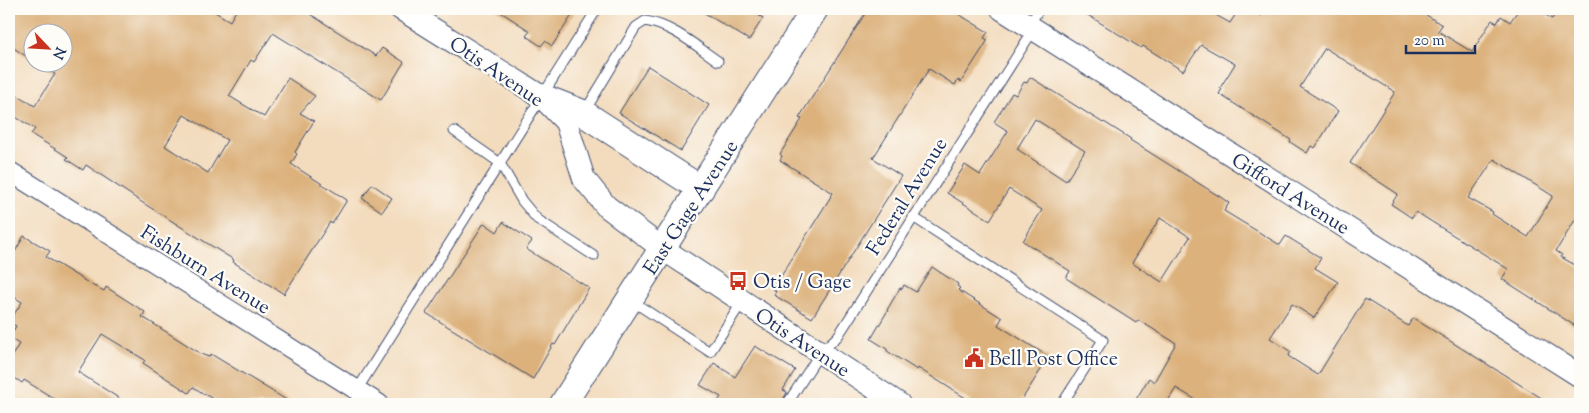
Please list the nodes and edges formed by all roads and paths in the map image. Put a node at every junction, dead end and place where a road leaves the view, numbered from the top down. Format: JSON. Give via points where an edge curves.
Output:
{"nodes":[{"id":1,"x":598,"y":9,"type":"edge"},
{"id":2,"x":816,"y":9,"type":"edge"},
{"id":3,"x":1002,"y":9,"type":"edge"},
{"id":4,"x":409,"y":11,"type":"edge"},
{"id":5,"x":1034,"y":21,"type":"edge"},
{"id":6,"x":718,"y":61,"type":"dead end"},
{"id":7,"x":542,"y":97,"type":"junction"},
{"id":8,"x":583,"y":113,"type":"junction"},
{"id":9,"x":454,"y":131,"type":"dead end"},
{"id":10,"x":500,"y":163,"type":"junction"},
{"id":11,"x":9,"y":171,"type":"edge"},
{"id":12,"x":701,"y":189,"type":"junction"},
{"id":13,"x":913,"y":217,"type":"junction"},
{"id":14,"x":663,"y":249,"type":"junction"},
{"id":15,"x":594,"y":256,"type":"dead end"},
{"id":16,"x":630,"y":300,"type":"junction"},
{"id":17,"x":742,"y":302,"type":"junction"},
{"id":18,"x":820,"y":353,"type":"junction"},
{"id":19,"x":1580,"y":376,"type":"edge"},
{"id":20,"x":357,"y":396,"type":"edge"},
{"id":21,"x":379,"y":404,"type":"edge"},
{"id":22,"x":564,"y":404,"type":"edge"},
{"id":23,"x":787,"y":404,"type":"edge"},
{"id":24,"x":899,"y":404,"type":"edge"},
{"id":25,"x":1062,"y":404,"type":"edge"}],
"edges":[{"from":1,"to":7,"type":"lane"},
{"from":2,"to":12,"type":"main road","name":"East Gage Avenue"},
{"from":3,"to":5,"type":"street","name":"Gifford Avenue"},
{"from":4,"to":7,"type":"street","name":"Otis Avenue"},
{"from":5,"to":13,"type":"lane","name":"Federal Avenue"},
{"from":5,"to":19,"type":"street","name":"Gifford Avenue"},
{"from":6,"to":8,"type":"lane","via":[[674,32],[645,21],[636,27]]},
{"from":7,"to":8,"type":"main road"},
{"from":7,"to":10,"type":"lane"},
{"from":7,"to":14,"type":"street","name":"Otis Avenue","via":[[566,122],[584,179],[606,206]]},
{"from":8,"to":12,"type":"main road"},
{"from":9,"to":10,"type":"lane"},
{"from":10,"to":15,"type":"lane","via":[[522,201],[537,218]]},
{"from":10,"to":20,"type":"lane"},
{"from":11,"to":20,"type":"street","name":"Fishburn Avenue"},
{"from":12,"to":14,"type":"main road","name":"East Gage Avenue"},
{"from":13,"to":18,"type":"lane","name":"Federal Avenue","via":[[838,336]]},
{"from":13,"to":25,"type":"lane","via":[[1103,340]]},
{"from":14,"to":16,"type":"main road","name":"East Gage Avenue"},
{"from":14,"to":17,"type":"street","name":"Otis Avenue"},
{"from":16,"to":17,"type":"lane","via":[[710,352]]},
{"from":16,"to":22,"type":"main road","name":"East Gage Avenue"},
{"from":17,"to":18,"type":"street","name":"Otis Avenue"},
{"from":18,"to":23,"type":"lane","name":"Federal Avenue"},
{"from":18,"to":24,"type":"street","name":"Otis Avenue"},
{"from":20,"to":21,"type":"street","name":"Fishburn Avenue"}]}
